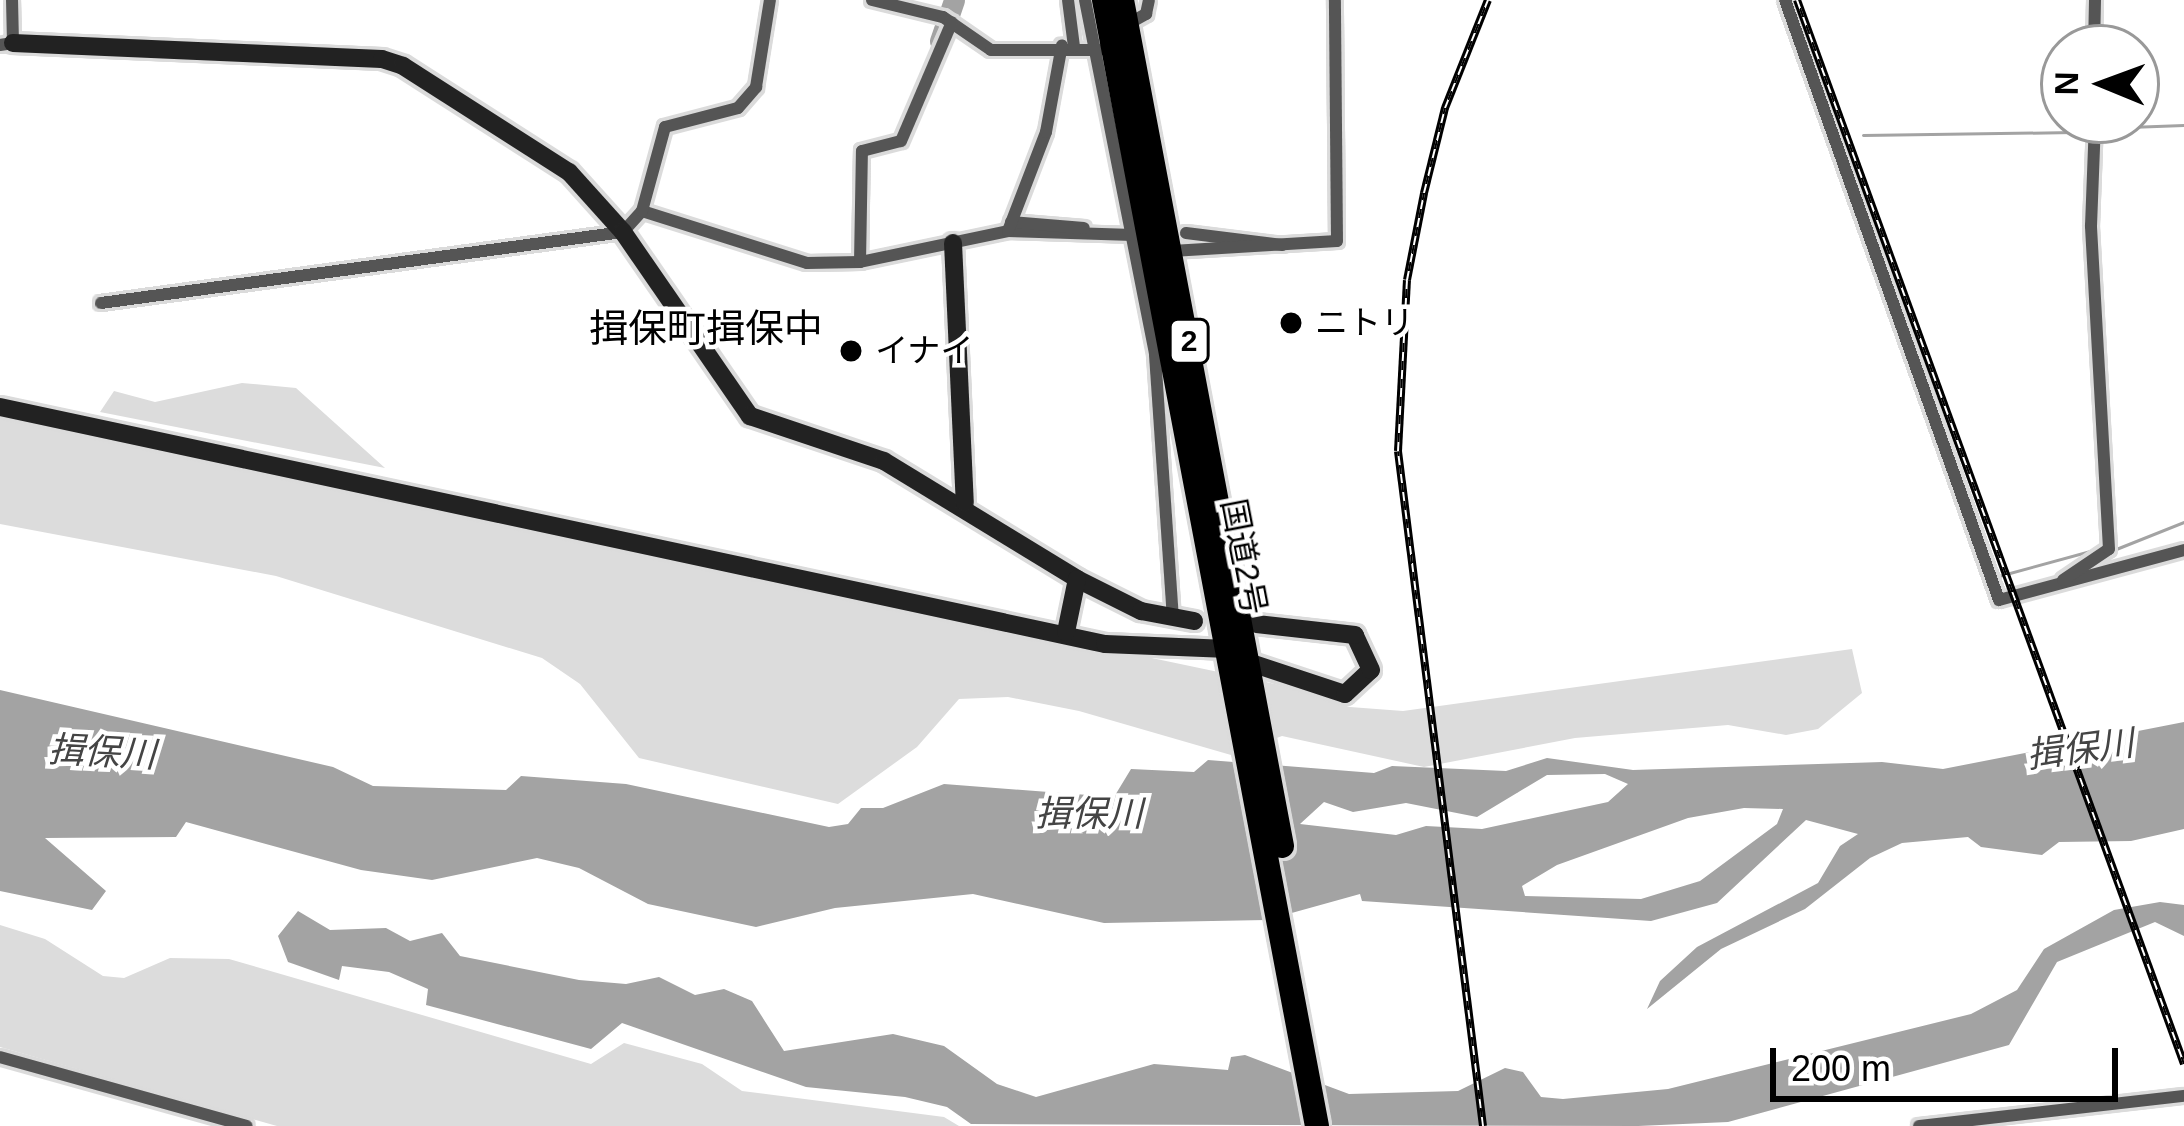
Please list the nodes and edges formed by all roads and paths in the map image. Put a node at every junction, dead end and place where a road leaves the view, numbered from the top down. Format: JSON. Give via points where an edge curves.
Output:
{"nodes":[{"id":1,"x":12,"y":0,"type":"edge"},
{"id":2,"x":770,"y":0,"type":"edge"},
{"id":3,"x":872,"y":0,"type":"edge"},
{"id":4,"x":1068,"y":0,"type":"edge"},
{"id":5,"x":1085,"y":0,"type":"edge"},
{"id":6,"x":1104,"y":0,"type":"edge"},
{"id":7,"x":1139,"y":0,"type":"edge"},
{"id":8,"x":1149,"y":0,"type":"edge"},
{"id":9,"x":1335,"y":0,"type":"edge"},
{"id":10,"x":1785,"y":0,"type":"edge"},
{"id":11,"x":952,"y":22,"type":"junction"},
{"id":12,"x":1119,"y":28,"type":"edge"},
{"id":13,"x":7,"y":44,"type":"edge"},
{"id":14,"x":1068,"y":46,"type":"junction"},
{"id":15,"x":2094,"y":144,"type":"edge"},
{"id":16,"x":642,"y":212,"type":"junction"},
{"id":17,"x":1010,"y":226,"type":"junction"},
{"id":18,"x":1085,"y":228,"type":"dead end"},
{"id":19,"x":623,"y":232,"type":"junction"},
{"id":20,"x":1139,"y":234,"type":"junction"},
{"id":21,"x":1179,"y":242,"type":"junction"},
{"id":22,"x":953,"y":243,"type":"junction"},
{"id":23,"x":1288,"y":248,"type":"junction"},
{"id":24,"x":860,"y":262,"type":"junction"},
{"id":25,"x":101,"y":304,"type":"dead end"},
{"id":26,"x":0,"y":407,"type":"edge"},
{"id":27,"x":965,"y":503,"type":"junction"},
{"id":28,"x":2184,"y":550,"type":"edge"},
{"id":29,"x":1077,"y":579,"type":"junction"},
{"id":30,"x":2057,"y":584,"type":"junction"},
{"id":31,"x":1184,"y":619,"type":"joint"},
{"id":32,"x":1257,"y":624,"type":"dead end"},
{"id":33,"x":1066,"y":632,"type":"junction"},
{"id":34,"x":1240,"y":668,"type":"junction"},
{"id":35,"x":0,"y":1057,"type":"edge"},
{"id":36,"x":2184,"y":1096,"type":"edge"},
{"id":37,"x":248,"y":1126,"type":"edge"},
{"id":38,"x":1317,"y":1126,"type":"edge"},
{"id":39,"x":1333,"y":1126,"type":"edge"},
{"id":40,"x":1919,"y":1126,"type":"edge"}],
"edges":[{"from":1,"to":13,"type":"street"},
{"from":2,"to":16,"type":"street","via":[[756,87],[738,108],[665,127]]},
{"from":3,"to":11,"type":"street"},
{"from":4,"to":14,"type":"street"},
{"from":5,"to":12,"type":"street"},
{"from":6,"to":12,"type":"highway","name":"国道2号","number":"2"},
{"from":7,"to":12,"type":"street"},
{"from":8,"to":12,"type":"street"},
{"from":9,"to":23,"type":"street","via":[[1337,241]]},
{"from":10,"to":30,"type":"street","via":[[1999,600]]},
{"from":11,"to":14,"type":"street","via":[[991,50]]},
{"from":11,"to":24,"type":"street","via":[[901,141],[862,151]]},
{"from":12,"to":14,"type":"street"},
{"from":12,"to":20,"type":"highway","name":"国道2号","number":"2"},
{"from":12,"to":21,"type":"highway","name":"国道2号","number":"2"},
{"from":13,"to":19,"type":"street","via":[[382,59],[569,172]]},
{"from":14,"to":17,"type":"street"},
{"from":15,"to":30,"type":"street","via":[[2091,226],[2109,549]]},
{"from":16,"to":19,"type":"street"},
{"from":16,"to":24,"type":"street","via":[[807,263]]},
{"from":17,"to":18,"type":"street"},
{"from":17,"to":20,"type":"street"},
{"from":17,"to":22,"type":"street"},
{"from":19,"to":25,"type":"street"},
{"from":19,"to":27,"type":"street","via":[[750,416],[833,440]]},
{"from":20,"to":31,"type":"street"},
{"from":20,"to":34,"type":"highway","name":"国道2号","number":"2"},
{"from":21,"to":23,"type":"street"},
{"from":21,"to":23,"type":"street","via":[[1259,237]]},
{"from":21,"to":34,"type":"highway","name":"国道2号","number":"2"},
{"from":22,"to":24,"type":"street"},
{"from":22,"to":27,"type":"street"},
{"from":26,"to":33,"type":"street"},
{"from":27,"to":29,"type":"street"},
{"from":28,"to":30,"type":"street"},
{"from":29,"to":31,"type":"street"},
{"from":29,"to":33,"type":"street"},
{"from":32,"to":34,"type":"street","via":[[1354,635],[1371,670],[1346,694]]},
{"from":33,"to":34,"type":"street"},
{"from":34,"to":38,"type":"highway","name":"国道2号","number":"2"},
{"from":34,"to":39,"type":"highway","name":"国道2号","number":"2"},
{"from":35,"to":37,"type":"street"},
{"from":36,"to":40,"type":"street"}]}
